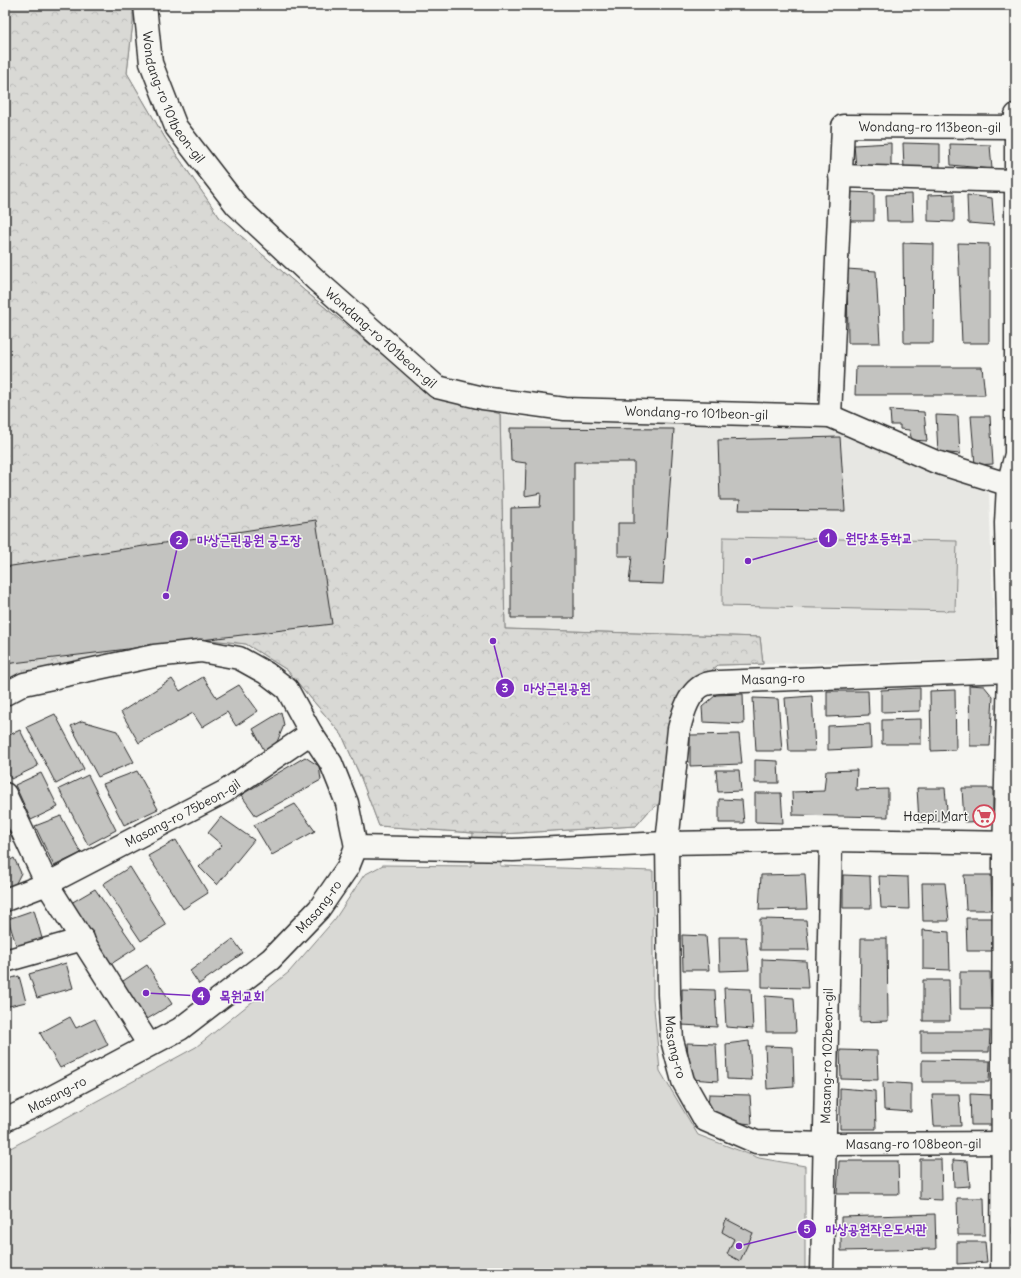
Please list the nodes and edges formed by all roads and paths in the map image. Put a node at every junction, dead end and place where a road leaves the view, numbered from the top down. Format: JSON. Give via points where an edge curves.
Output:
{"nodes":[{"id":1,"x":145,"y":5,"type":"edge"},
{"id":2,"x":1016,"y":115,"type":"edge"},
{"id":3,"x":1016,"y":127,"type":"edge"},
{"id":4,"x":840,"y":176,"type":"junction"},
{"id":5,"x":1016,"y":181,"type":"edge"},
{"id":6,"x":1015,"y":383,"type":"edge"},
{"id":7,"x":830,"y":416,"type":"junction"},
{"id":8,"x":1012,"y":486,"type":"edge"},
{"id":9,"x":1009,"y":671,"type":"junction"},
{"id":10,"x":5,"y":694,"type":"edge"},
{"id":11,"x":311,"y":733,"type":"junction"},
{"id":12,"x":5,"y":794,"type":"edge"},
{"id":13,"x":831,"y":840,"type":"junction"},
{"id":14,"x":667,"y":843,"type":"junction"},
{"id":15,"x":1010,"y":843,"type":"edge"},
{"id":16,"x":356,"y":847,"type":"junction"},
{"id":17,"x":47,"y":884,"type":"junction"},
{"id":18,"x":5,"y":900,"type":"edge"},
{"id":19,"x":83,"y":939,"type":"junction"},
{"id":20,"x":5,"y":960,"type":"edge"},
{"id":21,"x":149,"y":1045,"type":"junction"},
{"id":22,"x":5,"y":1120,"type":"edge"},
{"id":23,"x":825,"y":1144,"type":"junction"},
{"id":24,"x":1009,"y":1144,"type":"edge"},
{"id":25,"x":822,"y":1273,"type":"edge"},
{"id":26,"x":1002,"y":1273,"type":"edge"}],
"edges":[{"from":1,"to":7,"type":"street","name":"Wondang-ro 101beon-gil","via":[[151,64],[176,127],[238,206],[316,280],[437,387],[483,398],[565,410]]},
{"from":2,"to":3,"type":"street"},
{"from":3,"to":4,"type":"street","name":"Wondang-ro 113beon-gil","via":[[843,126]]},
{"from":3,"to":5,"type":"street"},
{"from":4,"to":5,"type":"street"},
{"from":4,"to":7,"type":"street"},
{"from":5,"to":6,"type":"street"},
{"from":6,"to":8,"type":"street","via":[[1016,454]]},
{"from":7,"to":8,"type":"street","name":"Wondang-ro 101beon-gil","via":[[936,462]]},
{"from":8,"to":9,"type":"street","via":[[1006,523]]},
{"from":9,"to":14,"type":"street","name":"Masang-ro","via":[[749,680],[706,684],[696,691],[683,713]]},
{"from":9,"to":15,"type":"street"},
{"from":10,"to":11,"type":"street","via":[[24,684],[154,656],[201,651],[239,658],[266,673],[287,689]]},
{"from":11,"to":16,"type":"street","via":[[331,763],[347,803]]},
{"from":11,"to":17,"type":"street","name":"Masang-ro 75beon-gil","via":[[224,792]]},
{"from":12,"to":17,"type":"street"},
{"from":13,"to":14,"type":"street"},
{"from":13,"to":15,"type":"street"},
{"from":13,"to":23,"type":"street","name":"Masang-ro 102beon-gil"},
{"from":14,"to":16,"type":"street","via":[[513,850]]},
{"from":14,"to":23,"type":"street","name":"Masang-ro","via":[[672,1040],[683,1080],[705,1120],[756,1142]]},
{"from":15,"to":24,"type":"street"},
{"from":16,"to":21,"type":"street","name":"Masang-ro","via":[[348,867],[319,909],[271,958],[180,1029]]},
{"from":17,"to":18,"type":"street","name":"Masang-ro 75beon-gil"},
{"from":17,"to":19,"type":"street"},
{"from":19,"to":20,"type":"street"},
{"from":19,"to":21,"type":"street"},
{"from":21,"to":22,"type":"street","name":"Masang-ro"},
{"from":23,"to":24,"type":"street","name":"Masang-ro 108beon-gil"},
{"from":23,"to":25,"type":"street","name":"Masang-ro 102beon-gil"},
{"from":24,"to":26,"type":"street"}]}
